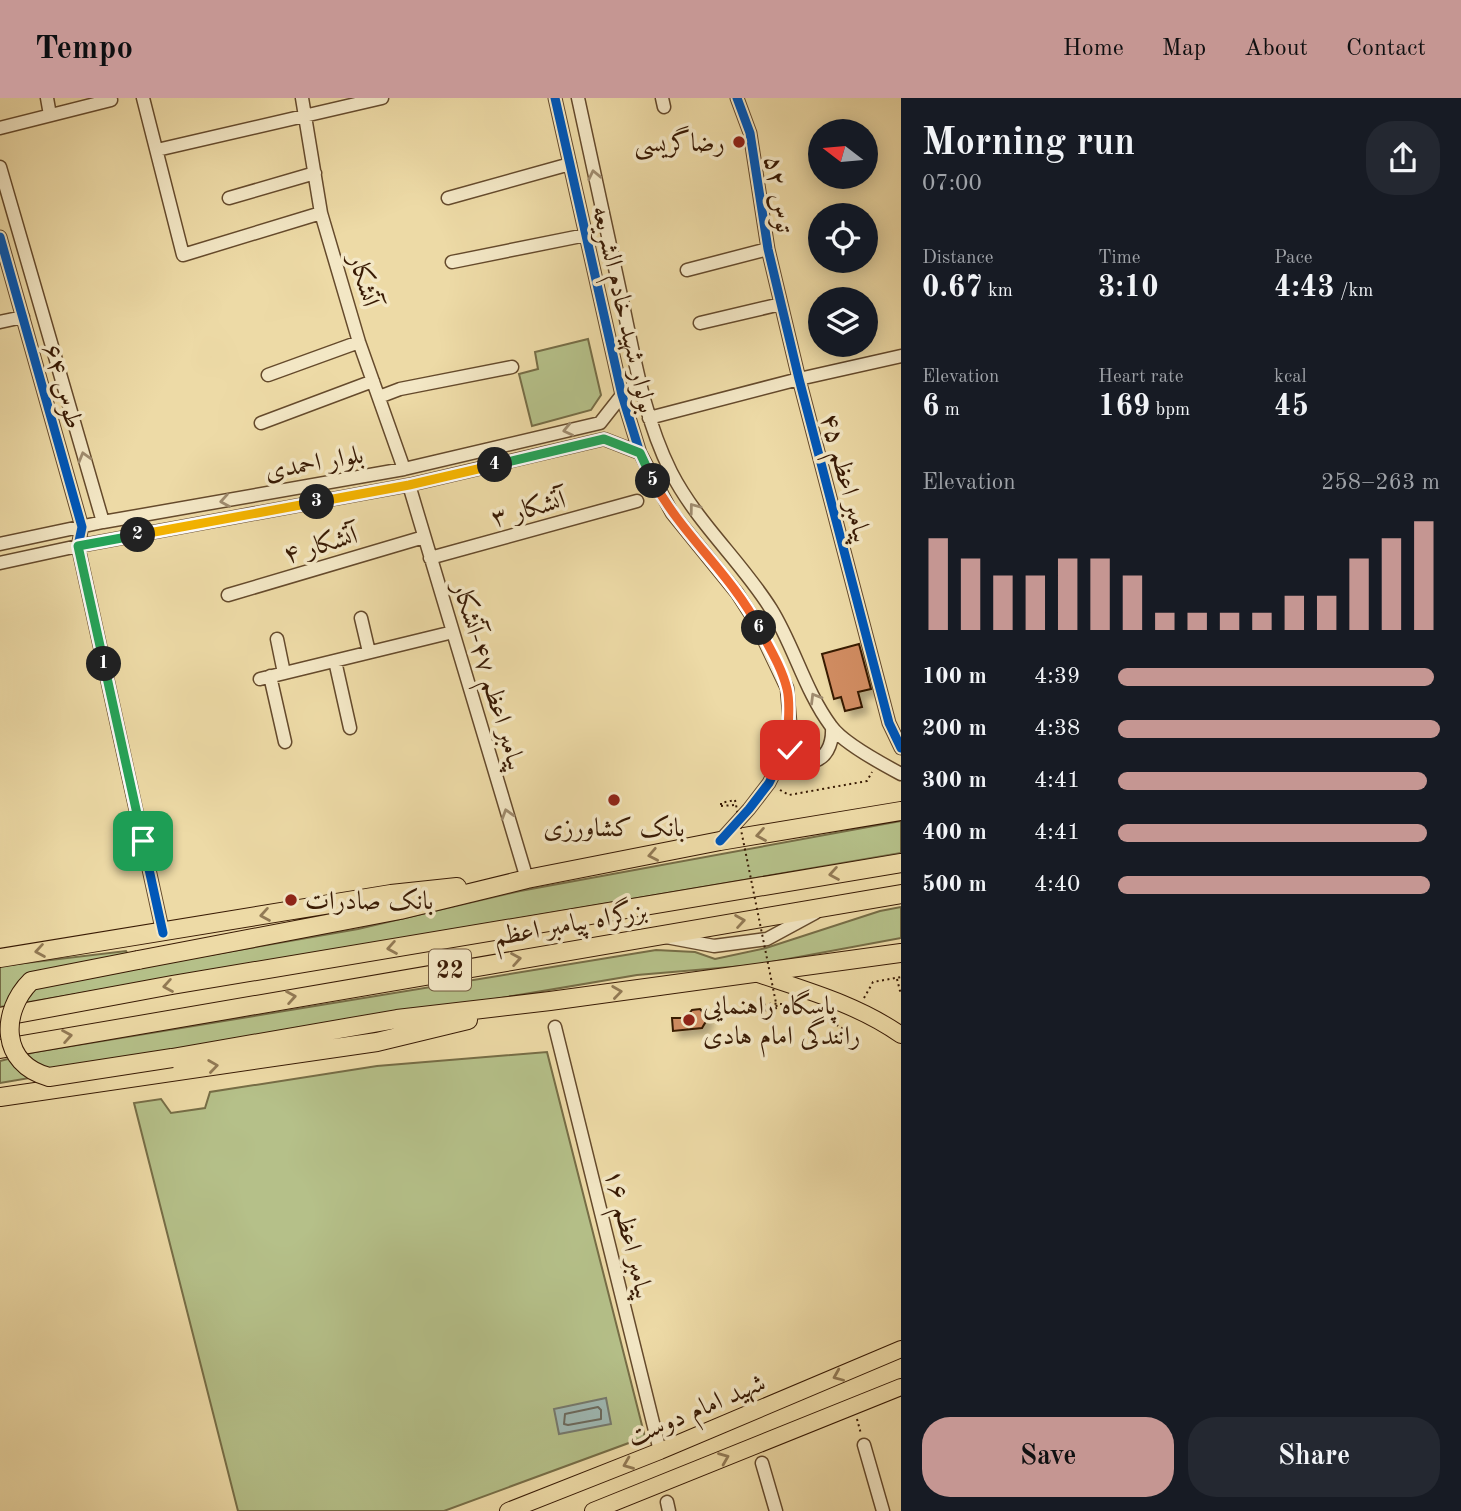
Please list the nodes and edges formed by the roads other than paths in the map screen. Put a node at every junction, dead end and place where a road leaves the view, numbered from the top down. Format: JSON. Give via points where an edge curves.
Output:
{"nodes":[{"id":1,"x":47,"y":98,"type":"edge"},
{"id":2,"x":143,"y":98,"type":"edge"},
{"id":3,"x":302,"y":98,"type":"edge"},
{"id":4,"x":382,"y":98,"type":"edge"},
{"id":5,"x":555,"y":98,"type":"edge"},
{"id":6,"x":578,"y":98,"type":"edge"},
{"id":7,"x":737,"y":98,"type":"edge"},
{"id":8,"x":111,"y":100,"type":"dead end"},
{"id":9,"x":50,"y":115,"type":"junction"},
{"id":10,"x":306,"y":117,"type":"junction"},
{"id":11,"x":0,"y":128,"type":"edge"},
{"id":12,"x":156,"y":150,"type":"junction"},
{"id":13,"x":570,"y":164,"type":"junction"},
{"id":14,"x":0,"y":167,"type":"edge"},
{"id":15,"x":315,"y":173,"type":"junction"},
{"id":16,"x":229,"y":198,"type":"dead end"},
{"id":17,"x":447,"y":198,"type":"dead end"},
{"id":18,"x":321,"y":213,"type":"junction"},
{"id":19,"x":586,"y":234,"type":"junction"},
{"id":20,"x":0,"y":237,"type":"edge"},
{"id":21,"x":768,"y":249,"type":"junction"},
{"id":22,"x":452,"y":262,"type":"dead end"},
{"id":23,"x":687,"y":270,"type":"dead end"},
{"id":24,"x":781,"y":304,"type":"junction"},
{"id":25,"x":23,"y":317,"type":"junction"},
{"id":26,"x":0,"y":322,"type":"edge"},
{"id":27,"x":700,"y":323,"type":"dead end"},
{"id":28,"x":359,"y":342,"type":"junction"},
{"id":29,"x":901,"y":356,"type":"edge"},
{"id":30,"x":512,"y":367,"type":"dead end"},
{"id":31,"x":268,"y":375,"type":"dead end"},
{"id":32,"x":799,"y":379,"type":"junction"},
{"id":33,"x":373,"y":381,"type":"junction"},
{"id":34,"x":622,"y":395,"type":"junction"},
{"id":35,"x":379,"y":397,"type":"junction"},
{"id":36,"x":649,"y":418,"type":"junction"},
{"id":37,"x":261,"y":423,"type":"dead end"},
{"id":38,"x":600,"y":423,"type":"junction"},
{"id":39,"x":604,"y":439,"type":"junction"},
{"id":40,"x":640,"y":453,"type":"junction"},
{"id":41,"x":404,"y":469,"type":"junction"},
{"id":42,"x":409,"y":485,"type":"junction"},
{"id":43,"x":638,"y":501,"type":"dead end"},
{"id":44,"x":103,"y":522,"type":"junction"},
{"id":45,"x":82,"y":527,"type":"junction"},
{"id":46,"x":424,"y":537,"type":"junction"},
{"id":47,"x":0,"y":544,"type":"edge"},
{"id":48,"x":78,"y":546,"type":"junction"},
{"id":49,"x":430,"y":558,"type":"junction"},
{"id":50,"x":0,"y":563,"type":"edge"},
{"id":51,"x":228,"y":595,"type":"dead end"},
{"id":52,"x":361,"y":618,"type":"dead end"},
{"id":53,"x":453,"y":632,"type":"junction"},
{"id":54,"x":277,"y":639,"type":"dead end"},
{"id":55,"x":369,"y":652,"type":"junction"},
{"id":56,"x":335,"y":661,"type":"junction"},
{"id":57,"x":284,"y":673,"type":"junction"},
{"id":58,"x":832,"y":728,"type":"junction"},
{"id":59,"x":350,"y":729,"type":"dead end"},
{"id":60,"x":787,"y":739,"type":"junction"},
{"id":61,"x":285,"y":742,"type":"dead end"},
{"id":62,"x":901,"y":748,"type":"edge"},
{"id":63,"x":901,"y":774,"type":"edge"},
{"id":64,"x":901,"y":811,"type":"edge"},
{"id":65,"x":720,"y":841,"type":"junction"},
{"id":66,"x":901,"y":863,"type":"edge"},
{"id":67,"x":527,"y":879,"type":"junction"},
{"id":68,"x":901,"y":894,"type":"edge"},
{"id":69,"x":163,"y":933,"type":"junction"},
{"id":70,"x":901,"y":953,"type":"edge"},
{"id":71,"x":0,"y":958,"type":"edge"},
{"id":72,"x":755,"y":972,"type":"junction"},
{"id":73,"x":550,"y":1001,"type":"junction"},
{"id":74,"x":0,"y":1017,"type":"edge"},
{"id":75,"x":555,"y":1027,"type":"dead end"},
{"id":76,"x":901,"y":1035,"type":"edge"},
{"id":77,"x":0,"y":1049,"type":"edge"},
{"id":78,"x":0,"y":1097,"type":"edge"},
{"id":79,"x":901,"y":1349,"type":"edge"},
{"id":80,"x":901,"y":1387,"type":"edge"},
{"id":81,"x":864,"y":1445,"type":"road end"},
{"id":82,"x":660,"y":1451,"type":"junction"},
{"id":83,"x":762,"y":1463,"type":"dead end"},
{"id":84,"x":598,"y":1510,"type":"edge"},
{"id":85,"x":508,"y":1511,"type":"edge"},
{"id":86,"x":776,"y":1511,"type":"edge"},
{"id":87,"x":883,"y":1511,"type":"edge"}],
"edges":[{"from":1,"to":9,"type":"street"},
{"from":2,"to":12,"type":"street"},
{"from":3,"to":10,"type":"street","name":"آتشکار"},
{"from":4,"to":10,"type":"street"},
{"from":5,"to":13,"type":"street","name":"بولوار شهید خادم الشریعه"},
{"from":36,"to":6,"type":"street","name":"بولوار شهید خادم الشریعه","one_way":true},
{"from":7,"to":21,"type":"street","name":"توس ۵۲","via":[[750,133]]},
{"from":8,"to":9,"type":"street"},
{"from":9,"to":11,"type":"street"},
{"from":10,"to":12,"type":"street"},
{"from":10,"to":15,"type":"street","name":"آتشکار"},
{"from":12,"to":18,"type":"street","via":[[183,255]]},
{"from":13,"to":17,"type":"street"},
{"from":13,"to":19,"type":"street","name":"بولوار شهید خادم الشریعه"},
{"from":44,"to":14,"type":"street","name":"طوس ۶۴","one_way":true},
{"from":15,"to":16,"type":"street"},
{"from":15,"to":18,"type":"street","name":"آتشکار"},
{"from":18,"to":28,"type":"street","name":"آتشکار"},
{"from":19,"to":22,"type":"street"},
{"from":19,"to":34,"type":"street","name":"بولوار شهید خادم الشریعه"},
{"from":20,"to":25,"type":"street","name":"طوس ۶۴"},
{"from":21,"to":23,"type":"street"},
{"from":21,"to":24,"type":"street","name":"توس ۵۲"},
{"from":24,"to":27,"type":"street"},
{"from":24,"to":32,"type":"street","name":"توس ۵۲"},
{"from":25,"to":26,"type":"street"},
{"from":25,"to":45,"type":"street","name":"طوس ۶۴"},
{"from":28,"to":31,"type":"street"},
{"from":28,"to":33,"type":"street","name":"آتشکار"},
{"from":29,"to":32,"type":"street"},
{"from":30,"to":35,"type":"street","via":[[400,388]]},
{"from":32,"to":36,"type":"street"},
{"from":32,"to":62,"type":"street","name":"پیامبر اعظم ۴۵","via":[[889,723]]},
{"from":33,"to":35,"type":"street","name":"آتشکار"},
{"from":33,"to":37,"type":"street"},
{"from":34,"to":38,"type":"street"},
{"from":34,"to":40,"type":"street","name":"بولوار شهید خادم الشریعه"},
{"from":35,"to":41,"type":"street","name":"آتشکار"},
{"from":58,"to":36,"type":"street","name":"بولوار شهید خادم الشریعه","one_way":true,"via":[[773,611],[688,501]]},
{"from":38,"to":39,"type":"street"},
{"from":38,"to":41,"type":"street","name":"بلوار احمدی","one_way":true},
{"from":39,"to":40,"type":"street"},
{"from":39,"to":42,"type":"street","name":"بلوار احمدی"},
{"from":40,"to":60,"type":"street","name":"بولوار شهید خادم الشریعه","via":[[672,513],[737,593],[773,654],[787,688]]},
{"from":41,"to":44,"type":"street","name":"بلوار احمدی","one_way":true},
{"from":42,"to":46,"type":"street","name":"پیامبر اعظم ۴۷-آتشکار"},
{"from":42,"to":48,"type":"street","name":"بلوار احمدی"},
{"from":43,"to":49,"type":"street","name":"آتشکار ۳"},
{"from":44,"to":45,"type":"street","name":"بلوار احمدی"},
{"from":44,"to":48,"type":"street"},
{"from":45,"to":47,"type":"street","name":"بلوار احمدی"},
{"from":45,"to":48,"type":"street","name":"طوس ۶۴"},
{"from":46,"to":49,"type":"street","name":"پیامبر اعظم ۴۷-آتشکار"},
{"from":46,"to":51,"type":"street","name":"آتشکار ۴"},
{"from":48,"to":50,"type":"street","name":"بلوار احمدی"},
{"from":48,"to":69,"type":"street"},
{"from":49,"to":53,"type":"street","name":"پیامبر اعظم ۴۷-آتشکار"},
{"from":52,"to":55,"type":"street"},
{"from":53,"to":55,"type":"street"},
{"from":67,"to":53,"type":"street","name":"پیامبر اعظم ۴۷-آتشکار","one_way":true},
{"from":54,"to":57,"type":"street"},
{"from":55,"to":56,"type":"street"},
{"from":56,"to":57,"type":"street"},
{"from":56,"to":59,"type":"street"},
{"from":57,"to":61,"type":"street","via":[[265,678]]},
{"from":58,"to":60,"type":"street","via":[[833,741],[820,759],[798,758]]},
{"from":58,"to":63,"type":"street","name":"بولوار شهید خادم الشریعه"},
{"from":60,"to":65,"type":"street","name":"بولوار شهید خادم الشریعه","via":[[769,783]]},
{"from":64,"to":65,"type":"highway","one_way":true},
{"from":65,"to":67,"type":"highway","one_way":true},
{"from":66,"to":74,"type":"highway","name":"بزرگراه پیامبر اعظم","number":"22","one_way":true},
{"from":67,"to":69,"type":"highway","one_way":true,"via":[[391,894]]},
{"from":67,"to":73,"type":"highway","bridge":true,"via":[[400,910],[31,981],[8,1004],[3,1036],[19,1064],[48,1077],[397,1019]]},
{"from":77,"to":68,"type":"highway","name":"بزرگراه پیامبر اعظم","number":"22","one_way":true},
{"from":69,"to":71,"type":"highway","one_way":true},
{"from":70,"to":72,"type":"highway"},
{"from":73,"to":72,"type":"highway","one_way":true},
{"from":72,"to":76,"type":"main road","via":[[858,1010]]},
{"from":78,"to":73,"type":"highway","one_way":true,"via":[[377,1042]]},
{"from":75,"to":82,"type":"street","name":"پیامبر اعظم ۱۶"},
{"from":79,"to":82,"type":"main road","name":"شهید امام دوست","one_way":true},
{"from":84,"to":80,"type":"main road","one_way":true},
{"from":81,"to":87,"type":"street"},
{"from":82,"to":85,"type":"main road","name":"شهید امام دوست","one_way":true},
{"from":83,"to":86,"type":"street"}]}
